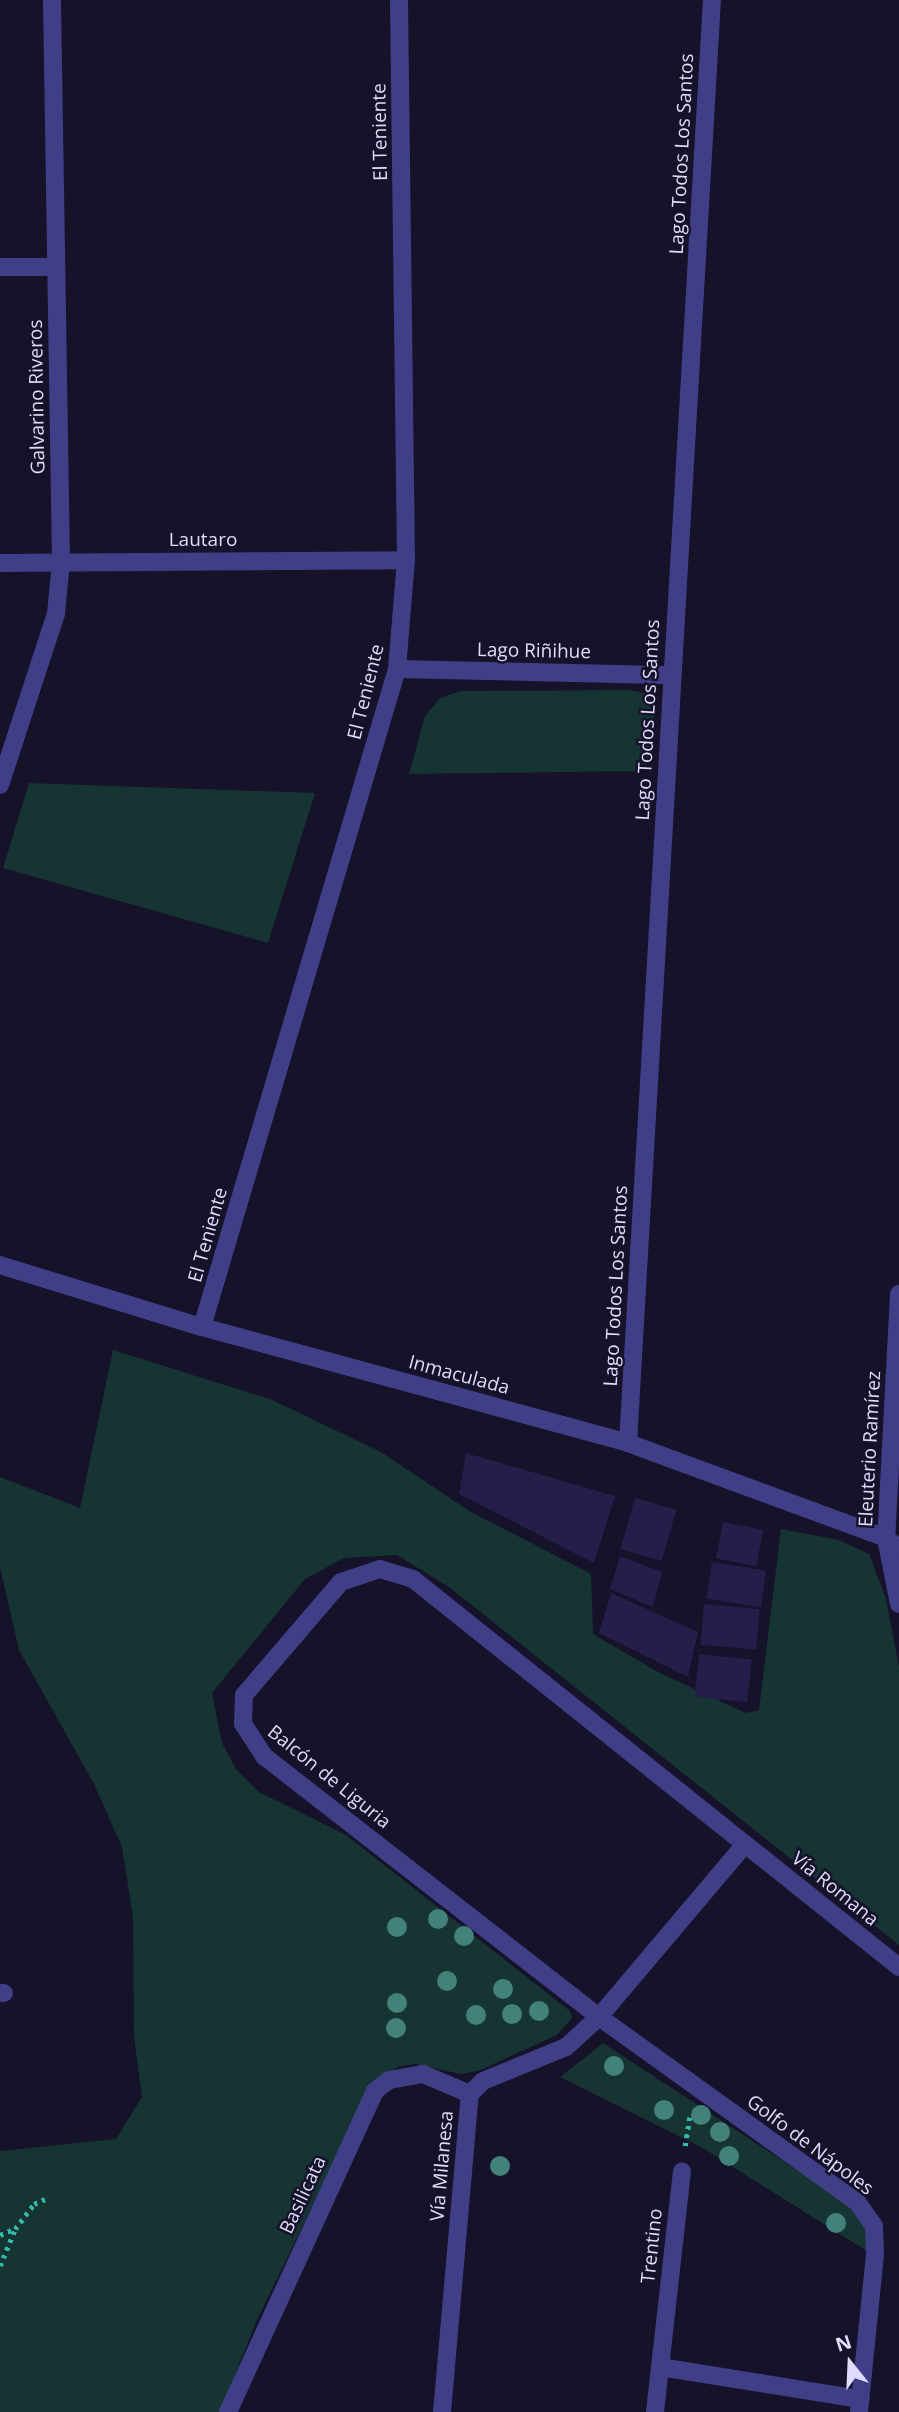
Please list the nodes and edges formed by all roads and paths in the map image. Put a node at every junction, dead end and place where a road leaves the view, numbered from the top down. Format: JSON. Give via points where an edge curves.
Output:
{"nodes":[{"id":1,"x":52,"y":0,"type":"edge"},
{"id":2,"x":399,"y":0,"type":"edge"},
{"id":3,"x":712,"y":0,"type":"edge"},
{"id":4,"x":0,"y":267,"type":"edge"},
{"id":5,"x":56,"y":267,"type":"junction"},
{"id":6,"x":406,"y":560,"type":"junction"},
{"id":7,"x":0,"y":562,"type":"edge"},
{"id":8,"x":61,"y":562,"type":"junction"},
{"id":9,"x":397,"y":668,"type":"junction"},
{"id":10,"x":671,"y":674,"type":"junction"},
{"id":11,"x":0,"y":785,"type":"edge"},
{"id":12,"x":0,"y":1265,"type":"edge"},
{"id":13,"x":899,"y":1294,"type":"edge"},
{"id":14,"x":202,"y":1327,"type":"junction"},
{"id":15,"x":628,"y":1443,"type":"junction"},
{"id":16,"x":892,"y":1543,"type":"edge"},
{"id":17,"x":899,"y":1604,"type":"edge"},
{"id":18,"x":745,"y":1844,"type":"junction"},
{"id":19,"x":899,"y":1967,"type":"edge"},
{"id":20,"x":599,"y":2017,"type":"junction"},
{"id":21,"x":693,"y":2085,"type":"junction"},
{"id":22,"x":470,"y":2094,"type":"junction"},
{"id":23,"x":682,"y":2172,"type":"joint"},
{"id":24,"x":44,"y":2199,"type":"dead end"},
{"id":25,"x":15,"y":2229,"type":"junction"},
{"id":26,"x":0,"y":2235,"type":"edge"},
{"id":27,"x":0,"y":2266,"type":"edge"},
{"id":28,"x":660,"y":2367,"type":"junction"},
{"id":29,"x":860,"y":2406,"type":"edge"},
{"id":30,"x":228,"y":2412,"type":"edge"},
{"id":31,"x":442,"y":2412,"type":"edge"},
{"id":32,"x":655,"y":2412,"type":"edge"}],
"edges":[{"from":1,"to":5,"type":"street","name":"Galvarino Riveros"},
{"from":2,"to":6,"type":"street","name":"El Teniente"},
{"from":3,"to":10,"type":"street","name":"Lago Todos Los Santos"},
{"from":4,"to":5,"type":"street"},
{"from":5,"to":8,"type":"street","name":"Galvarino Riveros"},
{"from":6,"to":8,"type":"street","name":"Lautaro"},
{"from":6,"to":9,"type":"street","name":"El Teniente"},
{"from":7,"to":8,"type":"street","name":"Lautaro"},
{"from":8,"to":11,"type":"street","name":"Galvarino Riveros","via":[[56,614]]},
{"from":9,"to":10,"type":"street","name":"Lago Riñihue"},
{"from":9,"to":14,"type":"street","name":"El Teniente"},
{"from":10,"to":15,"type":"street","name":"Lago Todos Los Santos"},
{"from":12,"to":14,"type":"street","name":"Inmaculada"},
{"from":13,"to":16,"type":"street","name":"Eleuterio Ramírez"},
{"from":14,"to":15,"type":"street","name":"Inmaculada"},
{"from":15,"to":16,"type":"street","name":"Inmaculada"},
{"from":16,"to":17,"type":"street","name":"Eleuterio Ramírez"},
{"from":18,"to":19,"type":"street","name":"Vía Romana"},
{"from":18,"to":20,"type":"street","name":"Vía Milanesa"},
{"from":18,"to":20,"type":"street","name":"Balcón de Liguria","via":[[413,1579],[391,1570],[365,1570],[341,1582],[244,1695],[243,1724],[264,1756]]},
{"from":20,"to":21,"type":"street","name":"Golfo de Nápoles"},
{"from":20,"to":22,"type":"street","name":"Vía Milanesa","via":[[566,2047],[484,2081]]},
{"from":21,"to":23,"type":"path"},
{"from":21,"to":29,"type":"street","name":"Golfo de Nápoles","via":[[858,2203],[874,2226]]},
{"from":22,"to":30,"type":"street","name":"Basilicata","via":[[423,2074],[389,2080],[375,2091]]},
{"from":22,"to":31,"type":"street","name":"Vía Milanesa"},
{"from":23,"to":28,"type":"street","name":"Trentino"},
{"from":24,"to":25,"type":"path","via":[[34,2204]]},
{"from":25,"to":26,"type":"path"},
{"from":25,"to":27,"type":"path"},
{"from":28,"to":29,"type":"street"},
{"from":28,"to":32,"type":"street","name":"Trentino"}]}
